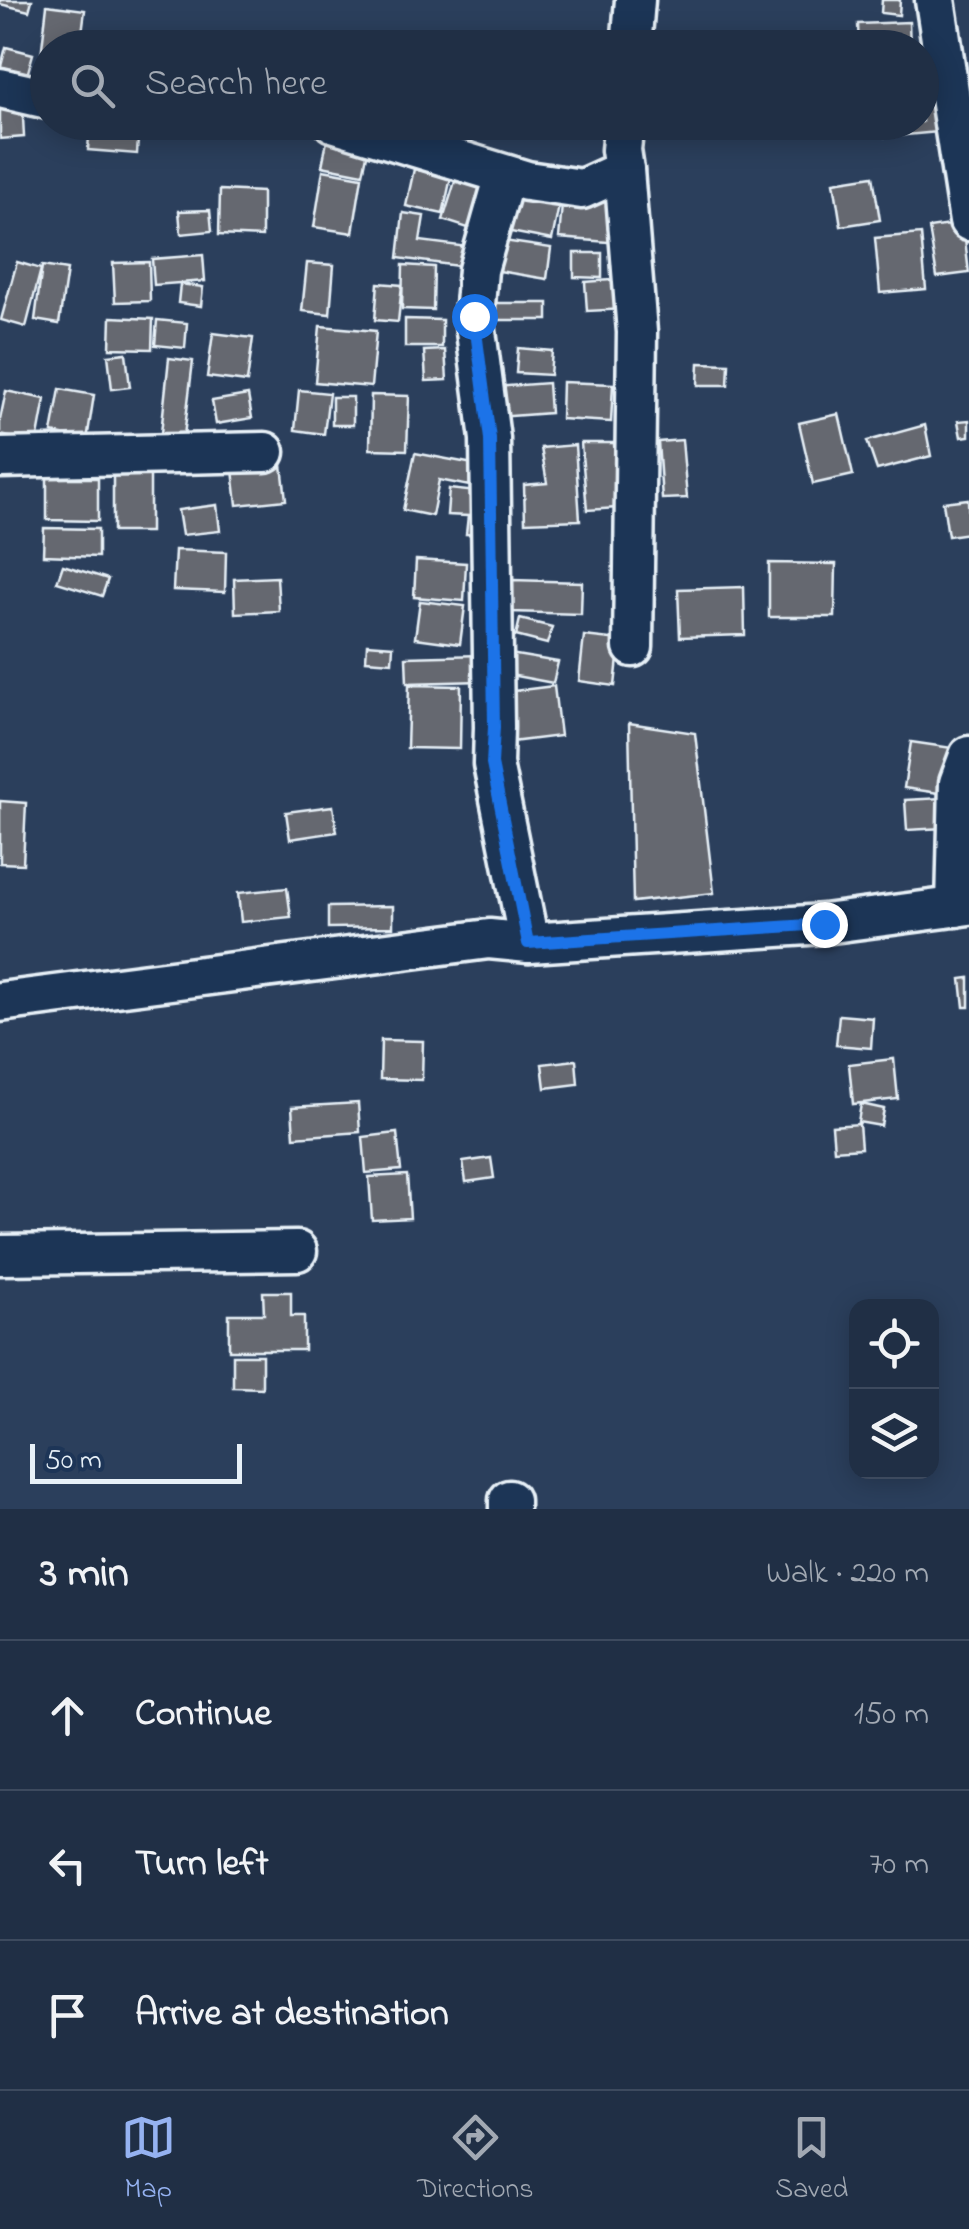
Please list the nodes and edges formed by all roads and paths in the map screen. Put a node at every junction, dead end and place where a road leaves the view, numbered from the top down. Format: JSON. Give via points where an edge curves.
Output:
{"nodes":[{"id":1,"x":635,"y":0,"type":"edge"},
{"id":2,"x":934,"y":0,"type":"edge"},
{"id":3,"x":632,"y":30,"type":"edge"},
{"id":4,"x":939,"y":30,"type":"edge"},
{"id":5,"x":939,"y":32,"type":"edge"},
{"id":6,"x":0,"y":88,"type":"edge"},
{"id":7,"x":30,"y":95,"type":"edge"},
{"id":8,"x":390,"y":140,"type":"edge"},
{"id":9,"x":622,"y":140,"type":"edge"},
{"id":10,"x":624,"y":170,"type":"junction"},
{"id":11,"x":505,"y":176,"type":"junction"},
{"id":12,"x":969,"y":221,"type":"edge"},
{"id":13,"x":266,"y":452,"type":"dead end"},
{"id":14,"x":0,"y":458,"type":"edge"},
{"id":15,"x":633,"y":648,"type":"dead end"},
{"id":16,"x":969,"y":756,"type":"edge"},
{"id":17,"x":962,"y":906,"type":"edge"},
{"id":18,"x":528,"y":943,"type":"junction"},
{"id":19,"x":0,"y":1002,"type":"edge"},
{"id":20,"x":297,"y":1251,"type":"dead end"},
{"id":21,"x":0,"y":1255,"type":"edge"}],
"edges":[{"from":1,"to":3,"type":"street"},
{"from":2,"to":4,"type":"street"},
{"from":5,"to":12,"type":"street"},
{"from":6,"to":7,"type":"street"},
{"from":8,"to":11,"type":"street"},
{"from":9,"to":10,"type":"street"},
{"from":10,"to":11,"type":"street","via":[[582,188]]},
{"from":10,"to":15,"type":"street","via":[[637,332]]},
{"from":11,"to":18,"type":"street","via":[[478,270],[474,316],[490,439],[492,764]]},
{"from":13,"to":14,"type":"street"},
{"from":16,"to":17,"type":"street","via":[[959,783]]},
{"from":17,"to":18,"type":"street","via":[[824,924]]},
{"from":18,"to":19,"type":"street","via":[[489,939]]},
{"from":20,"to":21,"type":"street"}]}
